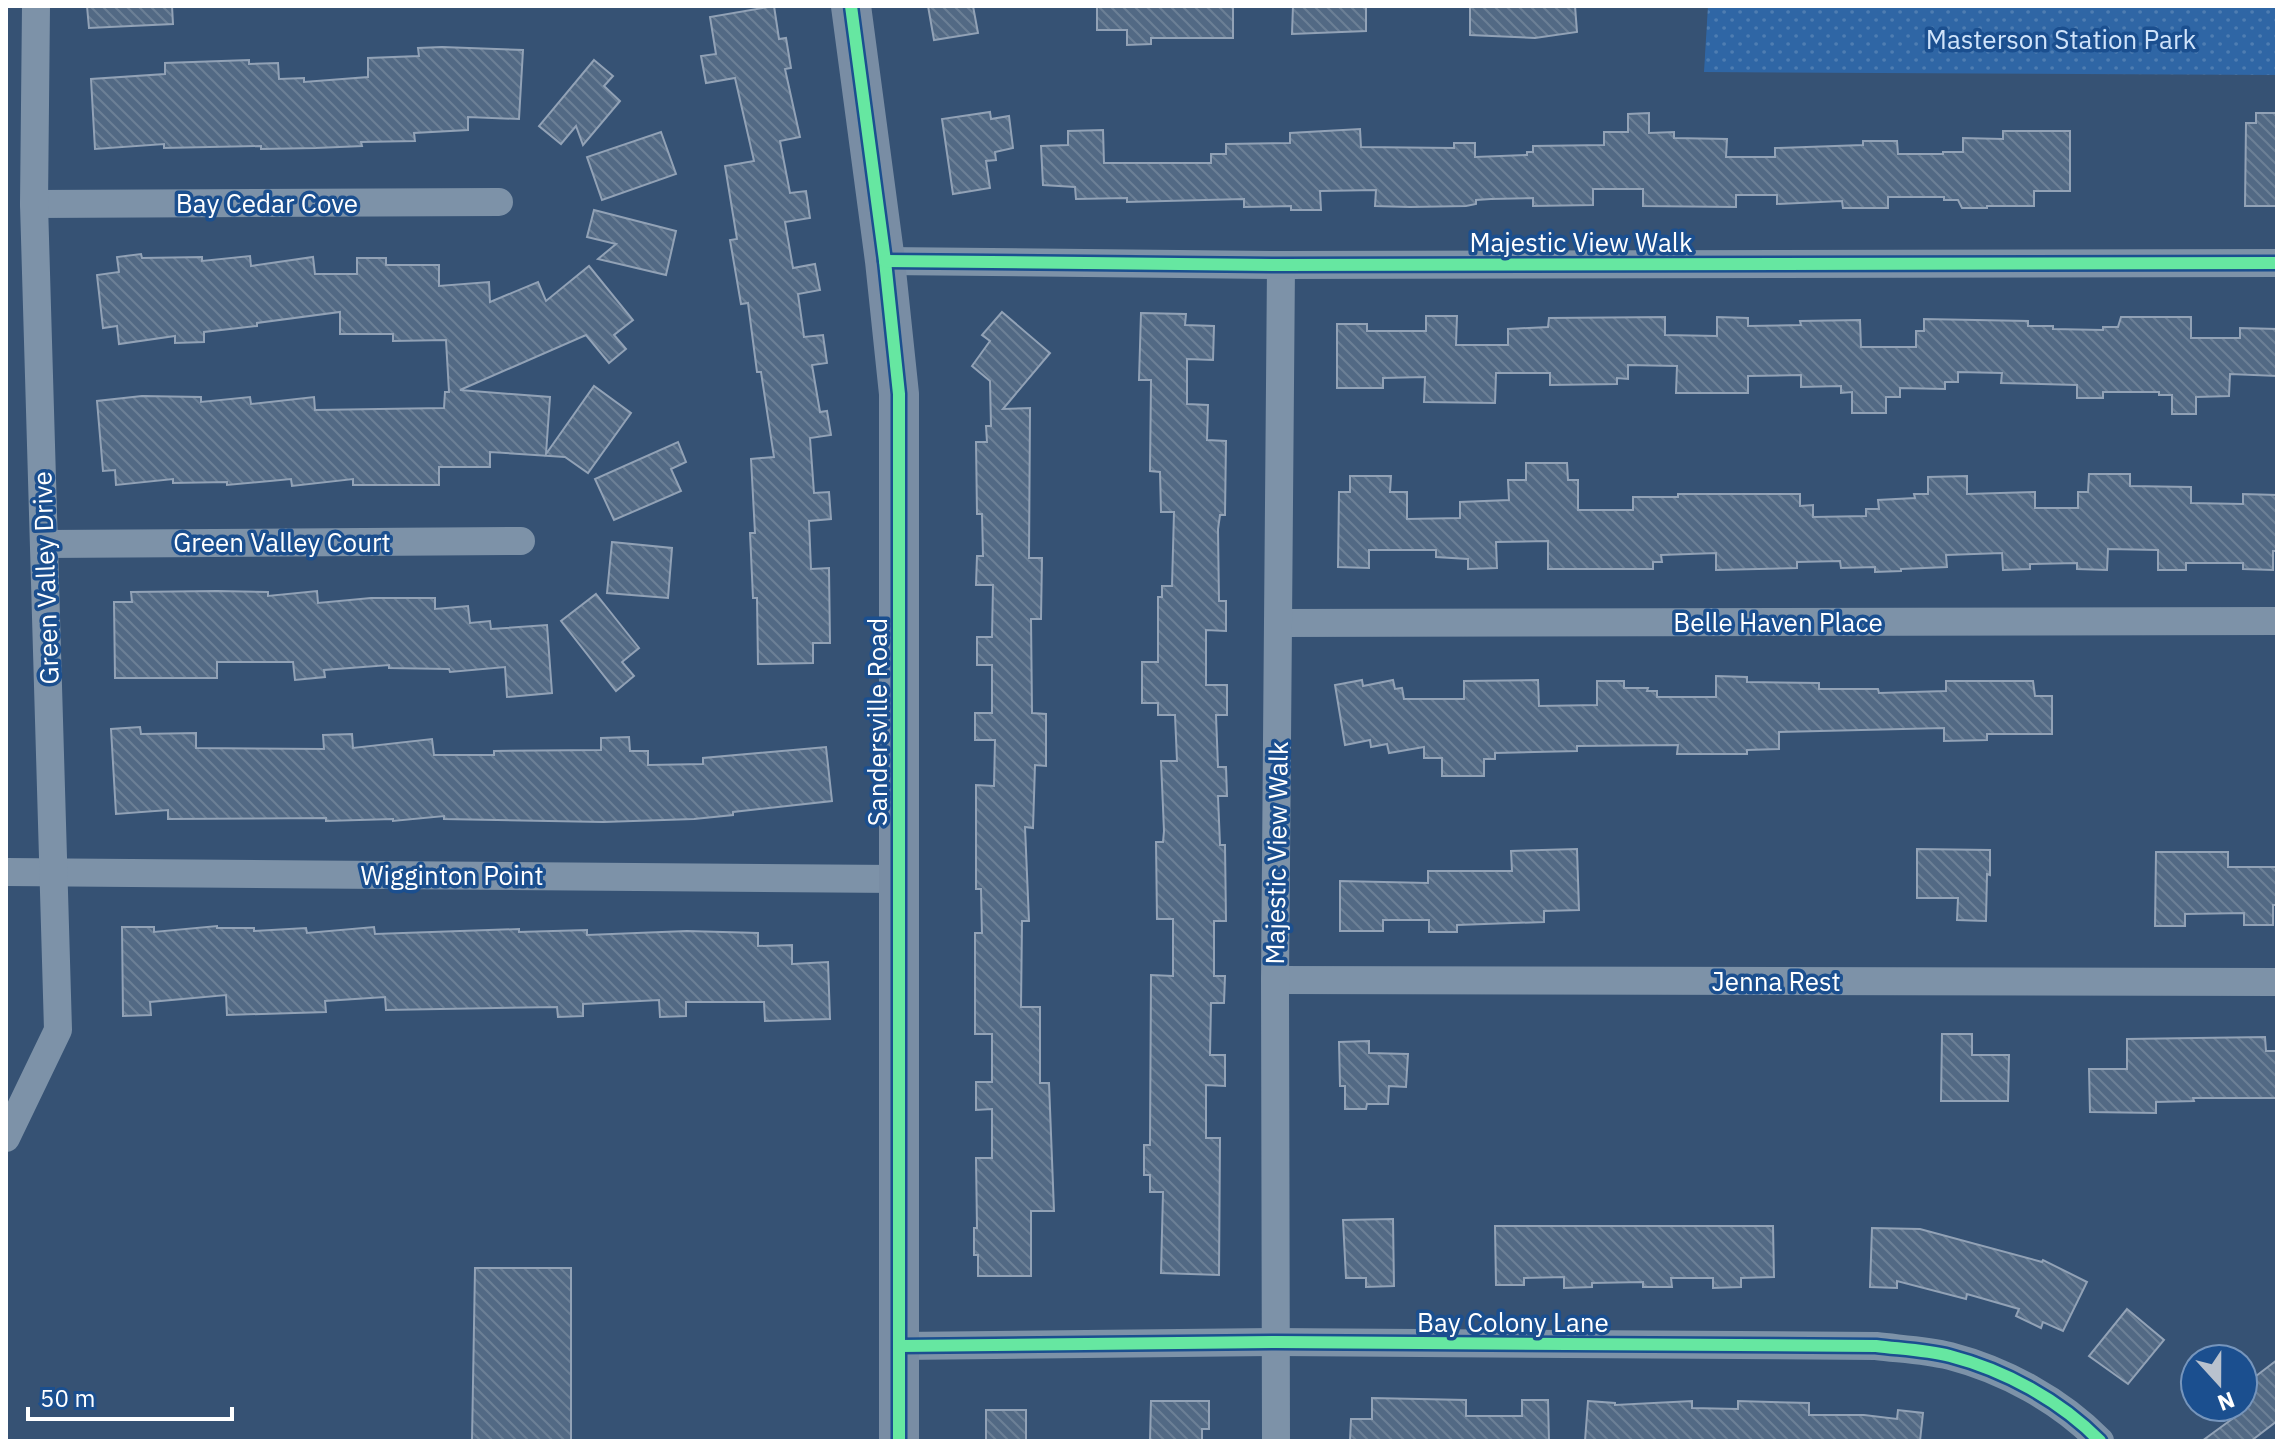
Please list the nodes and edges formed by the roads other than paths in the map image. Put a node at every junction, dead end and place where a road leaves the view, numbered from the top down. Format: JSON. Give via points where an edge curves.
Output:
{"nodes":[{"id":1,"x":36,"y":6,"type":"edge"},
{"id":2,"x":851,"y":6,"type":"edge"},
{"id":3,"x":499,"y":202,"type":"dead end"},
{"id":4,"x":34,"y":204,"type":"junction"},
{"id":5,"x":885,"y":261,"type":"junction"},
{"id":6,"x":2277,"y":263,"type":"edge"},
{"id":7,"x":1281,"y":265,"type":"junction"},
{"id":8,"x":521,"y":541,"type":"dead end"},
{"id":9,"x":44,"y":544,"type":"junction"},
{"id":10,"x":2277,"y":621,"type":"edge"},
{"id":11,"x":1278,"y":623,"type":"junction"},
{"id":12,"x":6,"y":872,"type":"edge"},
{"id":13,"x":53,"y":872,"type":"junction"},
{"id":14,"x":898,"y":879,"type":"junction"},
{"id":15,"x":1275,"y":980,"type":"junction"},
{"id":16,"x":2277,"y":982,"type":"edge"},
{"id":17,"x":6,"y":1138,"type":"edge"},
{"id":18,"x":1276,"y":1342,"type":"junction"},
{"id":19,"x":900,"y":1346,"type":"junction"},
{"id":20,"x":899,"y":1441,"type":"edge"},
{"id":21,"x":1276,"y":1441,"type":"edge"},
{"id":22,"x":2100,"y":1441,"type":"edge"}],
"edges":[{"from":1,"to":4,"type":"street","name":"Green Valley Drive"},
{"from":2,"to":5,"type":"street","name":"Sandersville Road"},
{"from":3,"to":4,"type":"street","name":"Bay Cedar Cove"},
{"from":4,"to":9,"type":"street","name":"Green Valley Drive"},
{"from":5,"to":7,"type":"street","name":"Majestic View Walk"},
{"from":5,"to":14,"type":"street","name":"Sandersville Road","via":[[899,422]]},
{"from":6,"to":7,"type":"street","name":"Majestic View Walk"},
{"from":7,"to":11,"type":"street","name":"Majestic View Walk"},
{"from":8,"to":9,"type":"street","name":"Green Valley Court"},
{"from":9,"to":13,"type":"street","name":"Green Valley Drive"},
{"from":10,"to":11,"type":"street","name":"Belle Haven Place"},
{"from":11,"to":15,"type":"street","name":"Majestic View Walk"},
{"from":12,"to":13,"type":"street","name":"Wigginton Point"},
{"from":13,"to":14,"type":"street","name":"Wigginton Point"},
{"from":13,"to":17,"type":"street","name":"Green Valley Drive","via":[[58,1030]]},
{"from":14,"to":19,"type":"street","name":"Sandersville Road"},
{"from":15,"to":16,"type":"street","name":"Jenna Rest"},
{"from":15,"to":18,"type":"street","name":"Majestic View Walk"},
{"from":18,"to":19,"type":"street","name":"Bay Colony Lane"},
{"from":18,"to":21,"type":"street","name":"Majestic View Walk"},
{"from":18,"to":22,"type":"street","name":"Bay Colony Lane","via":[[1876,1346],[1947,1355],[1994,1370],[2047,1399]]},
{"from":19,"to":20,"type":"street","name":"Sandersville Road"}]}
